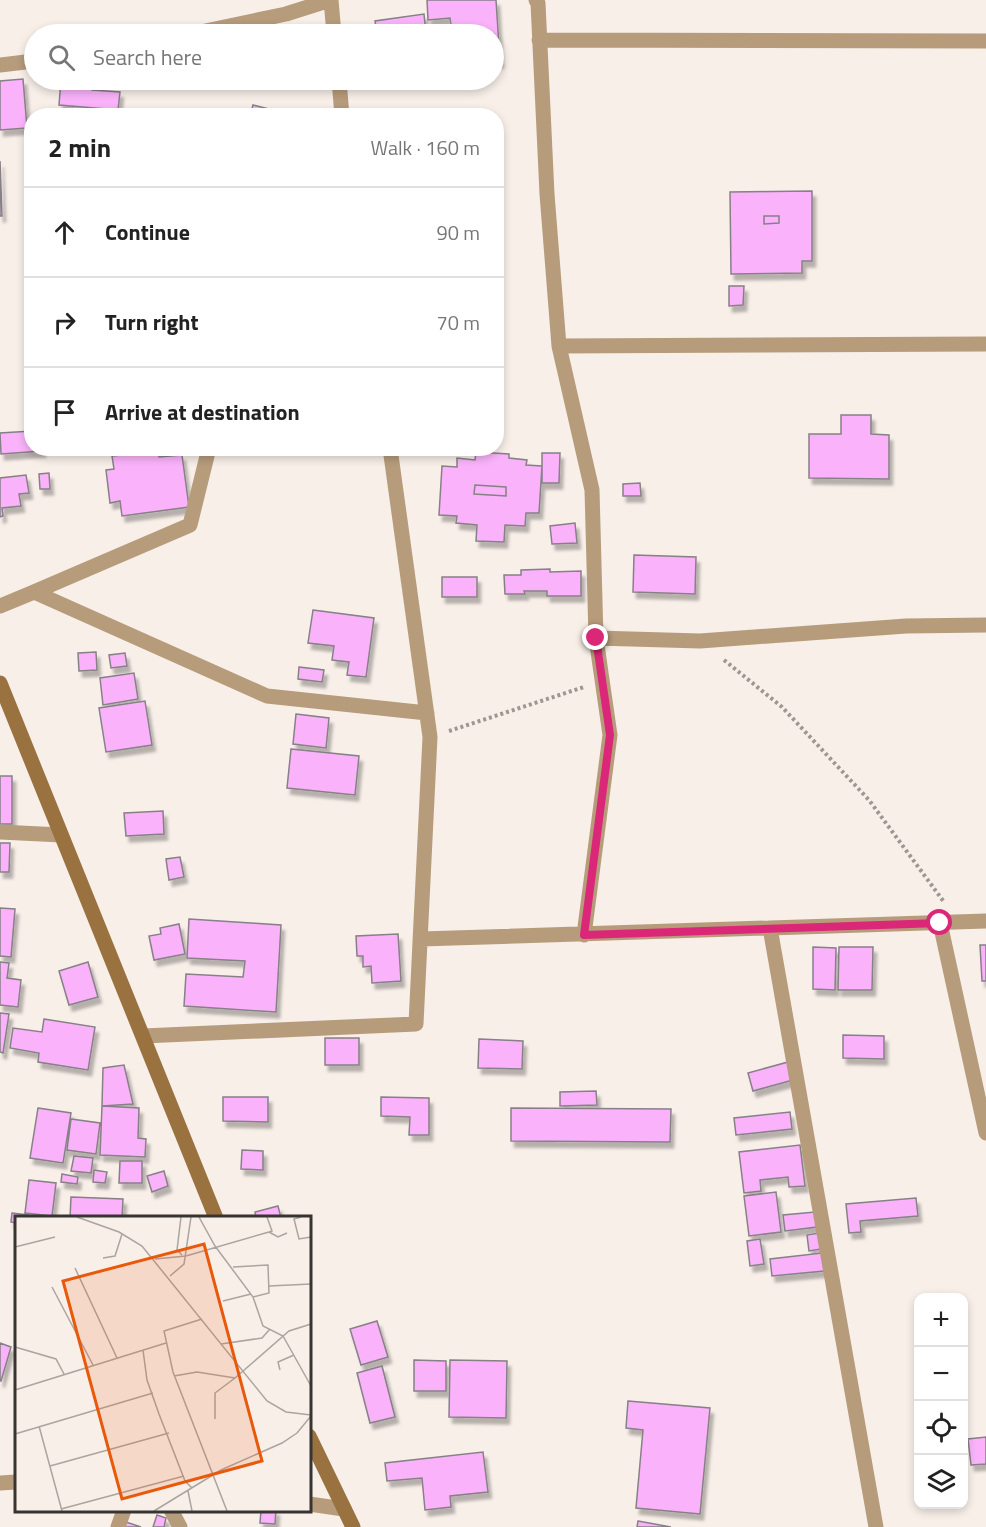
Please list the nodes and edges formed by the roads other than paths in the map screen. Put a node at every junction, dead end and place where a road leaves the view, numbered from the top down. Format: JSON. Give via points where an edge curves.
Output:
{"nodes":[{"id":1,"x":331,"y":0,"type":"edge"},
{"id":2,"x":536,"y":0,"type":"edge"},
{"id":3,"x":238,"y":24,"type":"edge"},
{"id":4,"x":333,"y":24,"type":"edge"},
{"id":5,"x":539,"y":40,"type":"junction"},
{"id":6,"x":986,"y":42,"type":"edge"},
{"id":7,"x":24,"y":61,"type":"edge"},
{"id":8,"x":0,"y":64,"type":"edge"},
{"id":9,"x":340,"y":90,"type":"edge"},
{"id":10,"x":341,"y":108,"type":"edge"},
{"id":11,"x":986,"y":344,"type":"edge"},
{"id":12,"x":559,"y":346,"type":"junction"},
{"id":13,"x":207,"y":456,"type":"edge"},
{"id":14,"x":391,"y":456,"type":"edge"},
{"id":15,"x":34,"y":592,"type":"junction"},
{"id":16,"x":0,"y":606,"type":"edge"},
{"id":17,"x":986,"y":625,"type":"edge"},
{"id":18,"x":596,"y":638,"type":"junction"},
{"id":19,"x":0,"y":683,"type":"edge"},
{"id":20,"x":427,"y":713,"type":"junction"},
{"id":21,"x":0,"y":832,"type":"edge"},
{"id":22,"x":61,"y":835,"type":"junction"},
{"id":23,"x":986,"y":921,"type":"edge"},
{"id":24,"x":940,"y":923,"type":"junction"},
{"id":25,"x":770,"y":928,"type":"junction"},
{"id":26,"x":584,"y":935,"type":"junction"},
{"id":27,"x":421,"y":939,"type":"junction"},
{"id":28,"x":142,"y":1036,"type":"junction"},
{"id":29,"x":986,"y":1133,"type":"edge"},
{"id":30,"x":215,"y":1216,"type":"edge"},
{"id":31,"x":310,"y":1438,"type":"edge"},
{"id":32,"x":15,"y":1482,"type":"edge"},
{"id":33,"x":0,"y":1483,"type":"edge"},
{"id":34,"x":310,"y":1504,"type":"edge"},
{"id":35,"x":344,"y":1509,"type":"junction"},
{"id":36,"x":123,"y":1512,"type":"edge"},
{"id":37,"x":172,"y":1512,"type":"edge"},
{"id":38,"x":118,"y":1527,"type":"edge"},
{"id":39,"x":180,"y":1527,"type":"edge"},
{"id":40,"x":353,"y":1527,"type":"edge"},
{"id":41,"x":876,"y":1527,"type":"edge"}],
"edges":[{"from":1,"to":3,"type":"street"},
{"from":1,"to":4,"type":"street"},
{"from":2,"to":5,"type":"street"},
{"from":5,"to":6,"type":"street"},
{"from":5,"to":12,"type":"street"},
{"from":7,"to":8,"type":"street"},
{"from":9,"to":10,"type":"street"},
{"from":11,"to":12,"type":"street"},
{"from":12,"to":18,"type":"street","via":[[592,490]]},
{"from":13,"to":15,"type":"street","via":[[190,525]]},
{"from":14,"to":20,"type":"street"},
{"from":15,"to":16,"type":"street"},
{"from":15,"to":20,"type":"street","via":[[267,696]]},
{"from":17,"to":18,"type":"street","via":[[906,626],[700,641]]},
{"from":18,"to":26,"type":"street","via":[[610,735]]},
{"from":19,"to":22,"type":"street"},
{"from":20,"to":27,"type":"street","via":[[430,737]]},
{"from":21,"to":22,"type":"street"},
{"from":22,"to":28,"type":"street"},
{"from":23,"to":24,"type":"street"},
{"from":24,"to":25,"type":"street"},
{"from":24,"to":29,"type":"street"},
{"from":25,"to":26,"type":"street"},
{"from":25,"to":41,"type":"street"},
{"from":26,"to":27,"type":"street"},
{"from":27,"to":28,"type":"street","via":[[416,1024]]},
{"from":28,"to":30,"type":"street"},
{"from":31,"to":35,"type":"street"},
{"from":32,"to":33,"type":"street"},
{"from":34,"to":35,"type":"street"},
{"from":35,"to":40,"type":"street"},
{"from":36,"to":38,"type":"street"},
{"from":37,"to":39,"type":"street"}]}
